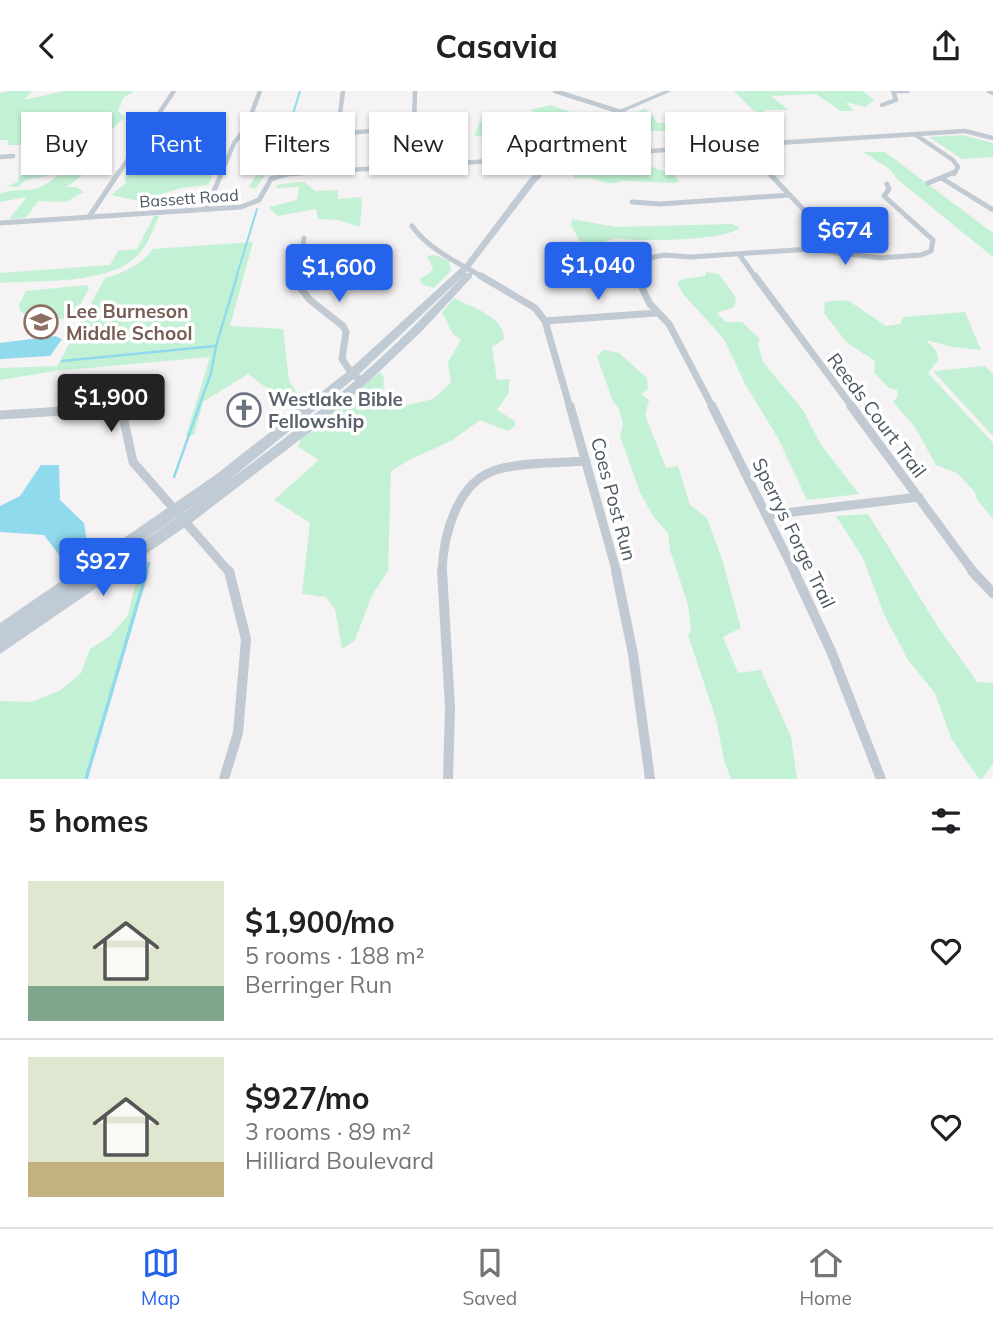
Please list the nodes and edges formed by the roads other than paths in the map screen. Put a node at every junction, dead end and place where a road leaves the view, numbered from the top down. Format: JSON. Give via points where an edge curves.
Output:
{"nodes":[{"id":1,"x":174,"y":91,"type":"edge"},
{"id":2,"x":260,"y":91,"type":"edge"},
{"id":3,"x":343,"y":91,"type":"edge"},
{"id":4,"x":415,"y":91,"type":"edge"},
{"id":5,"x":555,"y":91,"type":"edge"},
{"id":6,"x":669,"y":91,"type":"edge"},
{"id":7,"x":678,"y":91,"type":"edge"},
{"id":8,"x":894,"y":91,"type":"edge"},
{"id":9,"x":908,"y":91,"type":"edge"},
{"id":10,"x":883,"y":105,"type":"dead end"},
{"id":11,"x":416,"y":112,"type":"edge"},
{"id":12,"x":619,"y":112,"type":"edge"},
{"id":13,"x":624,"y":112,"type":"edge"},
{"id":14,"x":625,"y":112,"type":"edge"},
{"id":15,"x":369,"y":131,"type":"edge"},
{"id":16,"x":916,"y":135,"type":"junction"},
{"id":17,"x":993,"y":138,"type":"edge"},
{"id":18,"x":784,"y":143,"type":"edge"},
{"id":19,"x":13,"y":156,"type":"dead end"},
{"id":20,"x":0,"y":157,"type":"edge"},
{"id":21,"x":369,"y":170,"type":"edge"},
{"id":22,"x":770,"y":175,"type":"edge"},
{"id":23,"x":540,"y":177,"type":"edge"},
{"id":24,"x":943,"y":179,"type":"junction"},
{"id":25,"x":928,"y":183,"type":"dead end"},
{"id":26,"x":887,"y":184,"type":"dead end"},
{"id":27,"x":789,"y":195,"type":"junction"},
{"id":28,"x":632,"y":202,"type":"dead end"},
{"id":29,"x":206,"y":209,"type":"junction"},
{"id":30,"x":993,"y":210,"type":"edge"},
{"id":31,"x":89,"y":217,"type":"junction"},
{"id":32,"x":0,"y":223,"type":"edge"},
{"id":33,"x":412,"y":226,"type":"dead end"},
{"id":34,"x":304,"y":238,"type":"dead end"},
{"id":35,"x":836,"y":253,"type":"junction"},
{"id":36,"x":739,"y":254,"type":"junction"},
{"id":37,"x":637,"y":267,"type":"junction"},
{"id":38,"x":471,"y":268,"type":"junction"},
{"id":39,"x":637,"y":278,"type":"junction"},
{"id":40,"x":657,"y":313,"type":"junction"},
{"id":41,"x":545,"y":321,"type":"junction"},
{"id":42,"x":357,"y":377,"type":"junction"},
{"id":43,"x":0,"y":415,"type":"edge"},
{"id":44,"x":586,"y":461,"type":"junction"},
{"id":45,"x":919,"y":497,"type":"junction"},
{"id":46,"x":181,"y":515,"type":"junction"},
{"id":47,"x":768,"y":515,"type":"junction"},
{"id":48,"x":993,"y":593,"type":"edge"},
{"id":49,"x":0,"y":632,"type":"edge"},
{"id":50,"x":0,"y":646,"type":"edge"},
{"id":51,"x":224,"y":779,"type":"edge"},
{"id":52,"x":449,"y":779,"type":"edge"},
{"id":53,"x":650,"y":779,"type":"edge"},
{"id":54,"x":881,"y":779,"type":"edge"}],
"edges":[{"from":1,"to":31,"type":"street"},
{"from":2,"to":29,"type":"street"},
{"from":3,"to":15,"type":"street","via":[[338,129]]},
{"from":4,"to":11,"type":"street"},
{"from":5,"to":12,"type":"street"},
{"from":6,"to":13,"type":"main road"},
{"from":7,"to":14,"type":"main road"},
{"from":8,"to":9,"type":"street"},
{"from":8,"to":10,"type":"street","via":[[895,101],[878,101]]},
{"from":16,"to":17,"type":"street","name":"Bassett Road","via":[[965,131]]},
{"from":16,"to":18,"type":"street","name":"Bassett Road"},
{"from":16,"to":24,"type":"street","via":[[957,164],[956,171]]},
{"from":19,"to":20,"type":"street"},
{"from":21,"to":29,"type":"street","name":"Bassett Road","via":[[277,176],[268,181],[254,203]]},
{"from":22,"to":27,"type":"street"},
{"from":23,"to":38,"type":"main road","via":[[519,214]]},
{"from":24,"to":25,"type":"street"},
{"from":24,"to":30,"type":"street"},
{"from":26,"to":35,"type":"street","via":[[884,196],[933,240],[931,251],[880,258]]},
{"from":27,"to":28,"type":"street"},
{"from":27,"to":35,"type":"street","via":[[833,241]]},
{"from":29,"to":31,"type":"street","name":"Bassett Road"},
{"from":31,"to":32,"type":"street","name":"Bassett Road"},
{"from":33,"to":38,"type":"street","via":[[420,237]]},
{"from":34,"to":42,"type":"street","via":[[298,285],[343,326],[342,359]]},
{"from":35,"to":36,"type":"street","via":[[790,249]]},
{"from":36,"to":37,"type":"street","via":[[664,255],[645,259]]},
{"from":36,"to":45,"type":"street","name":"Reeds Court Trail"},
{"from":37,"to":39,"type":"street"},
{"from":37,"to":39,"type":"street","via":[[611,271]]},
{"from":38,"to":41,"type":"street","via":[[535,308]]},
{"from":38,"to":42,"type":"main road"},
{"from":39,"to":40,"type":"street","name":"Sperrys Forge Trail"},
{"from":40,"to":41,"type":"street"},
{"from":40,"to":47,"type":"street","name":"Sperrys Forge Trail","via":[[669,324]]},
{"from":41,"to":44,"type":"street","name":"Coes Post Run"},
{"from":42,"to":46,"type":"main road"},
{"from":43,"to":46,"type":"street","via":[[110,408],[124,421],[133,462]]},
{"from":44,"to":52,"type":"street","via":[[493,470],[473,484],[457,505],[444,543],[441,591],[449,686]]},
{"from":44,"to":53,"type":"street","name":"Coes Post Run","via":[[614,559]]},
{"from":45,"to":47,"type":"street"},
{"from":45,"to":48,"type":"street","name":"Reeds Court Trail"},
{"from":46,"to":49,"type":"main road"},
{"from":46,"to":50,"type":"main road"},
{"from":46,"to":51,"type":"street","via":[[229,571],[246,639],[238,733]]},
{"from":47,"to":54,"type":"street","name":"Sperrys Forge Trail","via":[[831,651]]}]}
